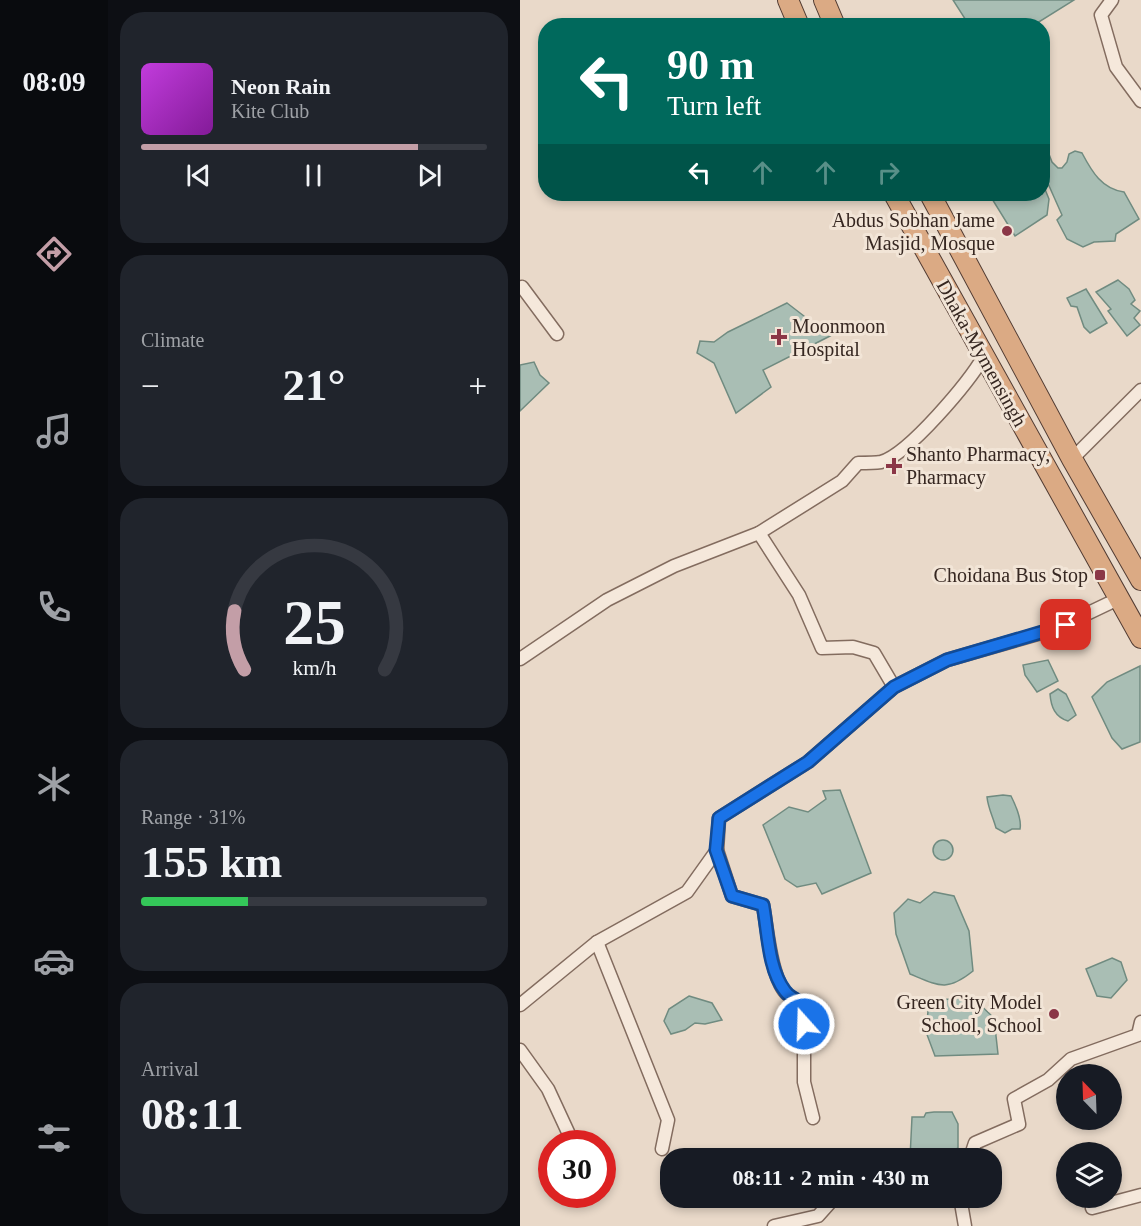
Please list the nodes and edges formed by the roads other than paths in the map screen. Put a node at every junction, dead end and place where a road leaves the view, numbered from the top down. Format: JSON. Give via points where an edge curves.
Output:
{"nodes":[{"id":1,"x":788,"y":0,"type":"edge"},
{"id":2,"x":824,"y":0,"type":"edge"},
{"id":3,"x":1112,"y":0,"type":"edge"},
{"id":4,"x":796,"y":18,"type":"edge"},
{"id":5,"x":832,"y":18,"type":"edge"},
{"id":6,"x":1141,"y":100,"type":"edge"},
{"id":7,"x":898,"y":201,"type":"edge"},
{"id":8,"x":934,"y":201,"type":"edge"},
{"id":9,"x":520,"y":288,"type":"edge"},
{"id":10,"x":556,"y":334,"type":"dead end"},
{"id":11,"x":984,"y":356,"type":"junction"},
{"id":12,"x":1141,"y":390,"type":"edge"},
{"id":13,"x":1072,"y":459,"type":"junction"},
{"id":14,"x":759,"y":533,"type":"junction"},
{"id":15,"x":1141,"y":580,"type":"edge"},
{"id":16,"x":1120,"y":598,"type":"junction"},
{"id":17,"x":1141,"y":638,"type":"edge"},
{"id":18,"x":520,"y":659,"type":"edge"},
{"id":19,"x":894,"y":687,"type":"junction"},
{"id":20,"x":716,"y":850,"type":"junction"},
{"id":21,"x":597,"y":942,"type":"junction"},
{"id":22,"x":520,"y":1005,"type":"edge"},
{"id":23,"x":1141,"y":1022,"type":"edge"},
{"id":24,"x":520,"y":1050,"type":"edge"},
{"id":25,"x":813,"y":1118,"type":"dead end"},
{"id":26,"x":567,"y":1130,"type":"edge"},
{"id":27,"x":662,"y":1148,"type":"edge"},
{"id":28,"x":973,"y":1148,"type":"edge"},
{"id":29,"x":1141,"y":1195,"type":"edge"},
{"id":30,"x":1122,"y":1200,"type":"edge"},
{"id":31,"x":825,"y":1208,"type":"edge"},
{"id":32,"x":962,"y":1208,"type":"edge"},
{"id":33,"x":774,"y":1226,"type":"edge"},
{"id":34,"x":965,"y":1226,"type":"edge"}],
"edges":[{"from":1,"to":4,"type":"highway"},
{"from":2,"to":5,"type":"highway"},
{"from":3,"to":6,"type":"street","via":[[1101,15],[1116,67]]},
{"from":7,"to":11,"type":"highway","name":"Dhaka-Mymensingh"},
{"from":8,"to":13,"type":"highway"},
{"from":9,"to":10,"type":"street"},
{"from":11,"to":14,"type":"street","via":[[975,372],[920,435],[882,462],[858,463],[842,481]]},
{"from":11,"to":16,"type":"highway","name":"Dhaka-Mymensingh"},
{"from":12,"to":13,"type":"street"},
{"from":13,"to":15,"type":"highway"},
{"from":14,"to":18,"type":"street","via":[[674,566],[607,600]]},
{"from":14,"to":19,"type":"street","via":[[799,595],[822,648],[853,647],[874,653]]},
{"from":16,"to":17,"type":"highway","name":"Dhaka-Mymensingh"},
{"from":16,"to":19,"type":"street","via":[[1055,629],[947,660]]},
{"from":19,"to":20,"type":"street","via":[[808,762],[719,818]]},
{"from":20,"to":21,"type":"street","via":[[687,892]]},
{"from":20,"to":25,"type":"street","via":[[732,896],[763,905],[781,985],[786,994],[804,1004],[804,1082]]},
{"from":21,"to":22,"type":"street"},
{"from":21,"to":27,"type":"street","via":[[668,1120]]},
{"from":23,"to":28,"type":"street","via":[[1138,1035],[1071,1059],[1048,1080],[1014,1099],[1019,1124],[974,1143]]},
{"from":24,"to":26,"type":"street","via":[[548,1089]]},
{"from":29,"to":30,"type":"street"},
{"from":31,"to":33,"type":"street","via":[[818,1216]]},
{"from":32,"to":34,"type":"street"}]}
